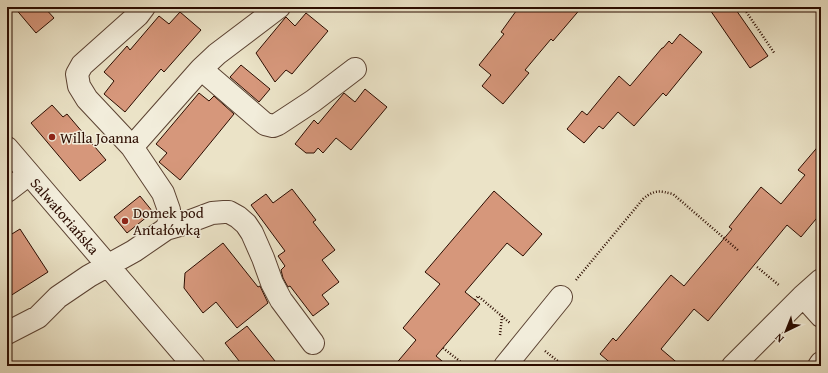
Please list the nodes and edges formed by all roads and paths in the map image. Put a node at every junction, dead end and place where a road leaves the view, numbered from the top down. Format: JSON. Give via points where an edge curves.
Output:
{"nodes":[{"id":1,"x":279,"y":7,"type":"edge"},
{"id":2,"x":743,"y":7,"type":"edge"},
{"id":3,"x":137,"y":10,"type":"edge"},
{"id":4,"x":775,"y":54,"type":"dead end"},
{"id":5,"x":201,"y":69,"type":"junction"},
{"id":6,"x":355,"y":69,"type":"dead end"},
{"id":7,"x":7,"y":148,"type":"edge"},
{"id":8,"x":133,"y":148,"type":"junction"},
{"id":9,"x":29,"y":174,"type":"junction"},
{"id":10,"x":7,"y":190,"type":"edge"},
{"id":11,"x":159,"y":235,"type":"junction"},
{"id":12,"x":739,"y":251,"type":"dead end"},
{"id":13,"x":108,"y":266,"type":"junction"},
{"id":14,"x":757,"y":267,"type":"dead end"},
{"id":15,"x":821,"y":280,"type":"edge"},
{"id":16,"x":561,"y":297,"type":"joint"},
{"id":17,"x":800,"y":298,"type":"junction"},
{"id":18,"x":474,"y":300,"type":"dead end"},
{"id":19,"x":821,"y":316,"type":"edge"},
{"id":20,"x":7,"y":333,"type":"edge"},
{"id":21,"x":529,"y":338,"type":"junction"},
{"id":22,"x":313,"y":343,"type":"dead end"},
{"id":23,"x":442,"y":348,"type":"dead end"},
{"id":24,"x":550,"y":354,"type":"dead end"},
{"id":25,"x":821,"y":363,"type":"edge"},
{"id":26,"x":194,"y":366,"type":"edge"},
{"id":27,"x":466,"y":366,"type":"edge"},
{"id":28,"x":505,"y":366,"type":"edge"},
{"id":29,"x":564,"y":366,"type":"edge"},
{"id":30,"x":733,"y":366,"type":"edge"},
{"id":31,"x":819,"y":366,"type":"edge"}],
"edges":[{"from":1,"to":5,"type":"street"},
{"from":2,"to":4,"type":"path"},
{"from":3,"to":8,"type":"street","via":[[82,65],[77,74],[79,86],[87,98]]},
{"from":5,"to":6,"type":"street","via":[[265,124],[273,126],[313,101]]},
{"from":5,"to":8,"type":"street"},
{"from":7,"to":9,"type":"street","name":"Salwatoriańska"},
{"from":8,"to":11,"type":"street","via":[[163,193],[169,210],[170,220]]},
{"from":9,"to":10,"type":"street"},
{"from":9,"to":13,"type":"street","name":"Salwatoriańska"},
{"from":11,"to":13,"type":"street","name":"Salwatoriańska"},
{"from":11,"to":22,"type":"street","name":"Salwatoriańska","via":[[212,213],[229,212],[238,217],[252,233],[281,300]]},
{"from":12,"to":16,"type":"path","via":[[673,194],[660,191],[643,199]]},
{"from":13,"to":20,"type":"street","via":[[58,297],[38,317]]},
{"from":13,"to":26,"type":"street","name":"Salwatoriańska"},
{"from":14,"to":17,"type":"path"},
{"from":15,"to":17,"type":"street"},
{"from":16,"to":21,"type":"street"},
{"from":17,"to":19,"type":"street"},
{"from":17,"to":30,"type":"street"},
{"from":18,"to":21,"type":"path","via":[[478,296]]},
{"from":21,"to":28,"type":"street"},
{"from":23,"to":27,"type":"path"},
{"from":24,"to":29,"type":"path"},
{"from":25,"to":31,"type":"street"}]}
